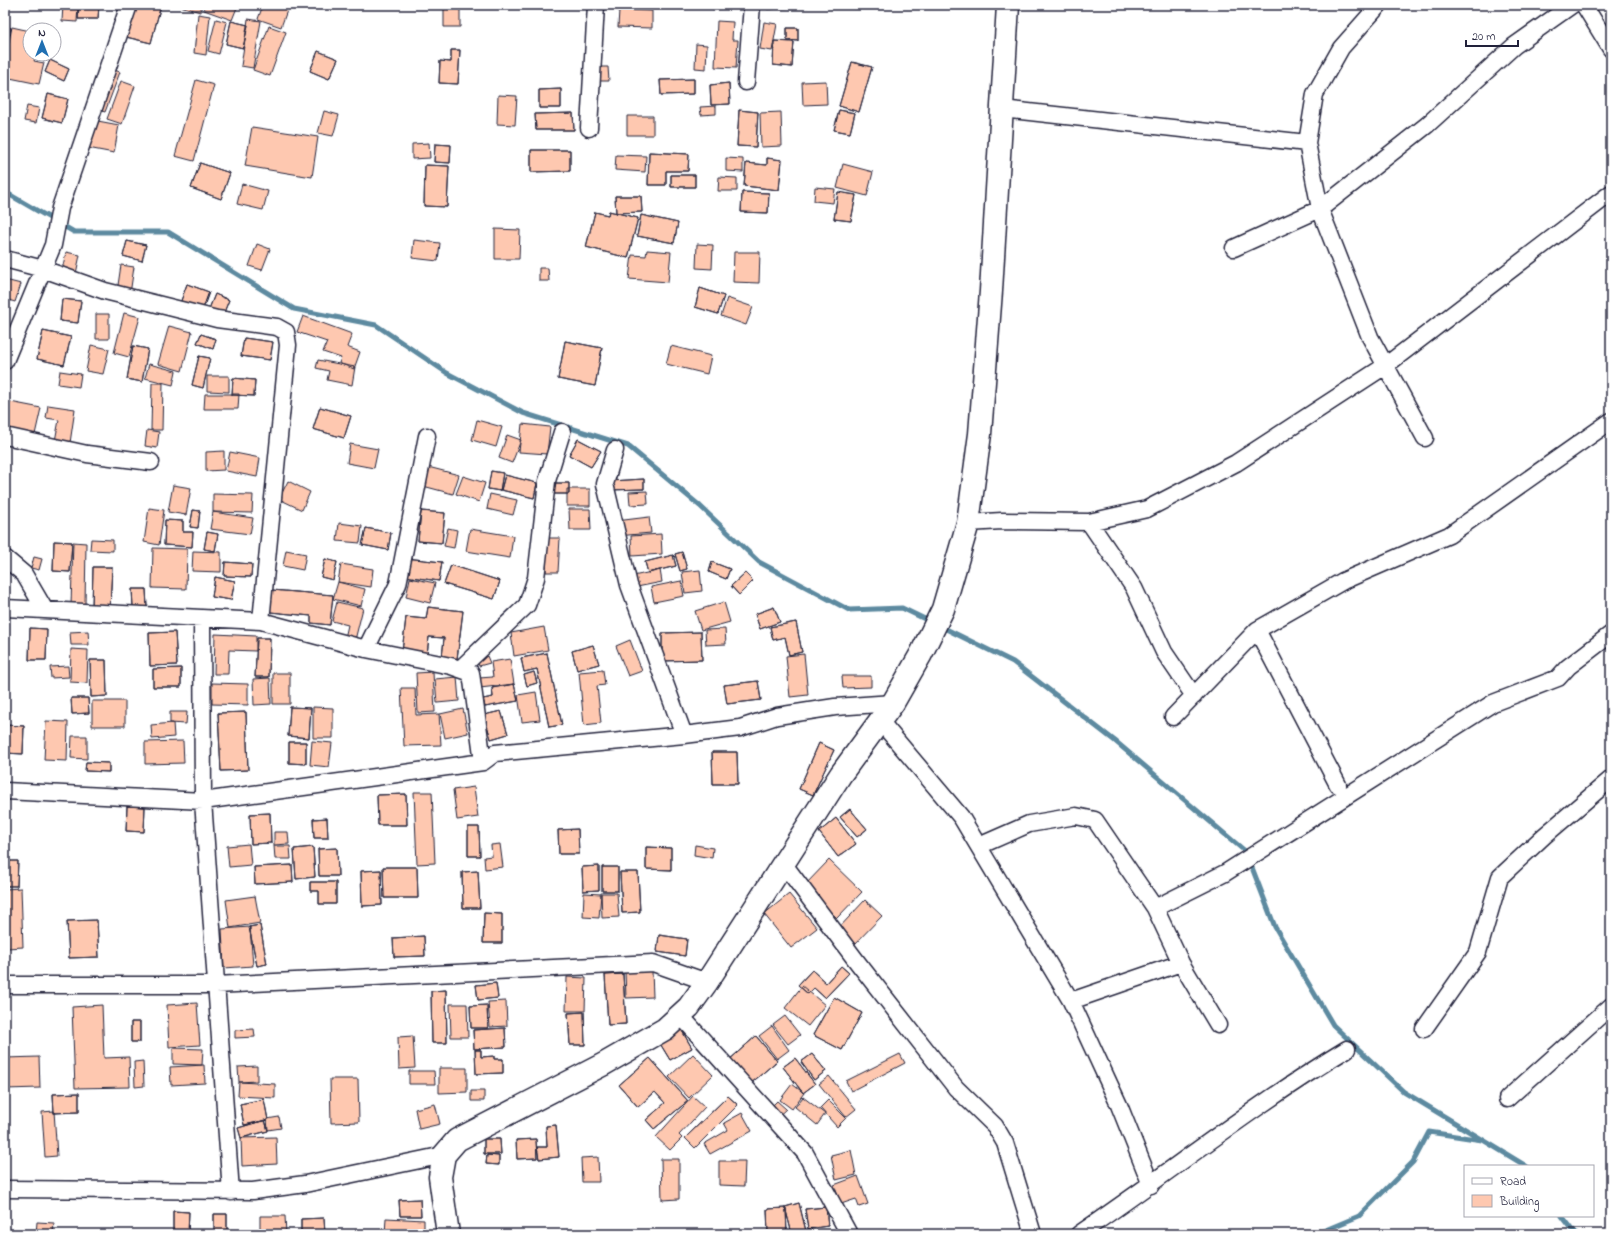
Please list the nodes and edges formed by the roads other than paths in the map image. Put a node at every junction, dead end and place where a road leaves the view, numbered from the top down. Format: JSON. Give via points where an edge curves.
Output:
{"nodes":[{"id":1,"x":129,"y":5,"type":"edge"},
{"id":2,"x":596,"y":5,"type":"edge"},
{"id":3,"x":752,"y":5,"type":"edge"},
{"id":4,"x":1008,"y":5,"type":"edge"},
{"id":5,"x":1379,"y":5,"type":"edge"},
{"id":6,"x":1572,"y":5,"type":"edge"},
{"id":7,"x":1584,"y":5,"type":"edge"},
{"id":8,"x":1611,"y":49,"type":"edge"},
{"id":9,"x":746,"y":82,"type":"dead end"},
{"id":10,"x":1002,"y":109,"type":"junction"},
{"id":11,"x":589,"y":128,"type":"dead end"},
{"id":12,"x":1307,"y":143,"type":"junction"},
{"id":13,"x":1611,"y":193,"type":"edge"},
{"id":14,"x":1320,"y":209,"type":"junction"},
{"id":15,"x":1234,"y":248,"type":"dead end"},
{"id":16,"x":5,"y":259,"type":"edge"},
{"id":17,"x":43,"y":269,"type":"junction"},
{"id":18,"x":5,"y":361,"type":"edge"},
{"id":19,"x":1385,"y":366,"type":"junction"},
{"id":20,"x":1611,"y":420,"type":"edge"},
{"id":21,"x":562,"y":432,"type":"dead end"},
{"id":22,"x":5,"y":436,"type":"edge"},
{"id":23,"x":427,"y":436,"type":"dead end"},
{"id":24,"x":1425,"y":438,"type":"dead end"},
{"id":25,"x":615,"y":450,"type":"dead end"},
{"id":26,"x":151,"y":462,"type":"dead end"},
{"id":27,"x":968,"y":522,"type":"junction"},
{"id":28,"x":1089,"y":522,"type":"junction"},
{"id":29,"x":5,"y":558,"type":"edge"},
{"id":30,"x":5,"y":608,"type":"edge"},
{"id":31,"x":45,"y":610,"type":"junction"},
{"id":32,"x":202,"y":619,"type":"junction"},
{"id":33,"x":261,"y":621,"type":"junction"},
{"id":34,"x":1257,"y":630,"type":"junction"},
{"id":35,"x":1611,"y":634,"type":"edge"},
{"id":36,"x":366,"y":649,"type":"junction"},
{"id":37,"x":460,"y":670,"type":"junction"},
{"id":38,"x":1194,"y":696,"type":"junction"},
{"id":39,"x":893,"y":703,"type":"junction"},
{"id":40,"x":1173,"y":717,"type":"dead end"},
{"id":41,"x":880,"y":721,"type":"junction"},
{"id":42,"x":684,"y":735,"type":"junction"},
{"id":43,"x":483,"y":762,"type":"junction"},
{"id":44,"x":1611,"y":779,"type":"edge"},
{"id":45,"x":1338,"y":785,"type":"dead end"},
{"id":46,"x":5,"y":791,"type":"edge"},
{"id":47,"x":203,"y":801,"type":"junction"},
{"id":48,"x":979,"y":846,"type":"junction"},
{"id":49,"x":783,"y":863,"type":"junction"},
{"id":50,"x":1155,"y":908,"type":"junction"},
{"id":51,"x":1181,"y":963,"type":"junction"},
{"id":52,"x":707,"y":982,"type":"junction"},
{"id":53,"x":5,"y":985,"type":"edge"},
{"id":54,"x":216,"y":985,"type":"junction"},
{"id":55,"x":1071,"y":1001,"type":"junction"},
{"id":56,"x":1611,"y":1006,"type":"edge"},
{"id":57,"x":680,"y":1015,"type":"junction"},
{"id":58,"x":1218,"y":1024,"type":"dead end"},
{"id":59,"x":1424,"y":1029,"type":"dead end"},
{"id":60,"x":1347,"y":1049,"type":"dead end"},
{"id":61,"x":1508,"y":1099,"type":"dead end"},
{"id":62,"x":444,"y":1155,"type":"junction"},
{"id":63,"x":1151,"y":1185,"type":"junction"},
{"id":64,"x":5,"y":1189,"type":"edge"},
{"id":65,"x":231,"y":1192,"type":"junction"},
{"id":66,"x":448,"y":1234,"type":"edge"},
{"id":67,"x":849,"y":1234,"type":"edge"},
{"id":68,"x":1033,"y":1234,"type":"edge"},
{"id":69,"x":1079,"y":1234,"type":"edge"}],
"edges":[{"from":1,"to":17,"type":"street","via":[[60,208],[53,245]]},
{"from":2,"to":11,"type":"street"},
{"from":3,"to":9,"type":"street"},
{"from":4,"to":10,"type":"street"},
{"from":5,"to":12,"type":"street","via":[[1341,48],[1315,94]]},
{"from":6,"to":14,"type":"street","via":[[1514,46],[1427,125]]},
{"from":7,"to":8,"type":"street"},
{"from":10,"to":12,"type":"street"},
{"from":10,"to":27,"type":"street","via":[[992,291],[980,434]]},
{"from":12,"to":14,"type":"street"},
{"from":13,"to":19,"type":"street"},
{"from":14,"to":15,"type":"street"},
{"from":14,"to":19,"type":"street","via":[[1370,337]]},
{"from":16,"to":17,"type":"street"},
{"from":17,"to":18,"type":"street"},
{"from":17,"to":33,"type":"street","via":[[106,291],[217,319],[277,328],[286,332],[288,345]]},
{"from":19,"to":24,"type":"street"},
{"from":19,"to":28,"type":"street","via":[[1229,466],[1147,509]]},
{"from":20,"to":34,"type":"street","via":[[1449,535],[1343,581]]},
{"from":21,"to":37,"type":"street","via":[[547,481],[536,578],[527,605]]},
{"from":22,"to":26,"type":"street","via":[[87,454]]},
{"from":23,"to":36,"type":"street","via":[[398,584]]},
{"from":25,"to":42,"type":"street","via":[[605,484],[629,585]]},
{"from":27,"to":28,"type":"street"},
{"from":27,"to":39,"type":"street","via":[[943,609]]},
{"from":28,"to":38,"type":"street","via":[[1134,588],[1164,652]]},
{"from":29,"to":31,"type":"street","via":[[24,574]]},
{"from":30,"to":31,"type":"street"},
{"from":31,"to":32,"type":"street"},
{"from":32,"to":33,"type":"street"},
{"from":32,"to":47,"type":"street"},
{"from":33,"to":36,"type":"street"},
{"from":34,"to":38,"type":"street"},
{"from":34,"to":45,"type":"street"},
{"from":35,"to":50,"type":"street","via":[[1568,667],[1558,678],[1493,703],[1225,873]]},
{"from":36,"to":37,"type":"street"},
{"from":37,"to":43,"type":"street","via":[[471,673]]},
{"from":38,"to":40,"type":"street"},
{"from":39,"to":41,"type":"street"},
{"from":39,"to":42,"type":"street","via":[[777,716],[740,728]]},
{"from":41,"to":48,"type":"street","via":[[961,817]]},
{"from":41,"to":49,"type":"street","via":[[841,774]]},
{"from":42,"to":43,"type":"street","via":[[495,753]]},
{"from":43,"to":47,"type":"street"},
{"from":44,"to":59,"type":"street","via":[[1500,877],[1478,952]]},
{"from":46,"to":47,"type":"street"},
{"from":47,"to":54,"type":"street"},
{"from":48,"to":50,"type":"street","via":[[1029,824],[1076,816],[1095,820]]},
{"from":48,"to":55,"type":"street"},
{"from":49,"to":52,"type":"street"},
{"from":49,"to":68,"type":"street","via":[[956,1088],[995,1126],[1005,1143]]},
{"from":50,"to":51,"type":"street"},
{"from":51,"to":55,"type":"street"},
{"from":51,"to":58,"type":"street"},
{"from":52,"to":54,"type":"street","via":[[653,963]]},
{"from":52,"to":57,"type":"street"},
{"from":53,"to":54,"type":"street"},
{"from":54,"to":65,"type":"street"},
{"from":55,"to":63,"type":"street","via":[[1119,1105]]},
{"from":56,"to":61,"type":"street"},
{"from":57,"to":62,"type":"street","via":[[665,1029],[610,1060],[457,1140]]},
{"from":57,"to":67,"type":"street","via":[[805,1153]]},
{"from":60,"to":63,"type":"street","via":[[1296,1080]]},
{"from":62,"to":65,"type":"street","via":[[305,1184]]},
{"from":62,"to":66,"type":"street","via":[[440,1177]]},
{"from":63,"to":69,"type":"street"},
{"from":64,"to":65,"type":"street"}]}
